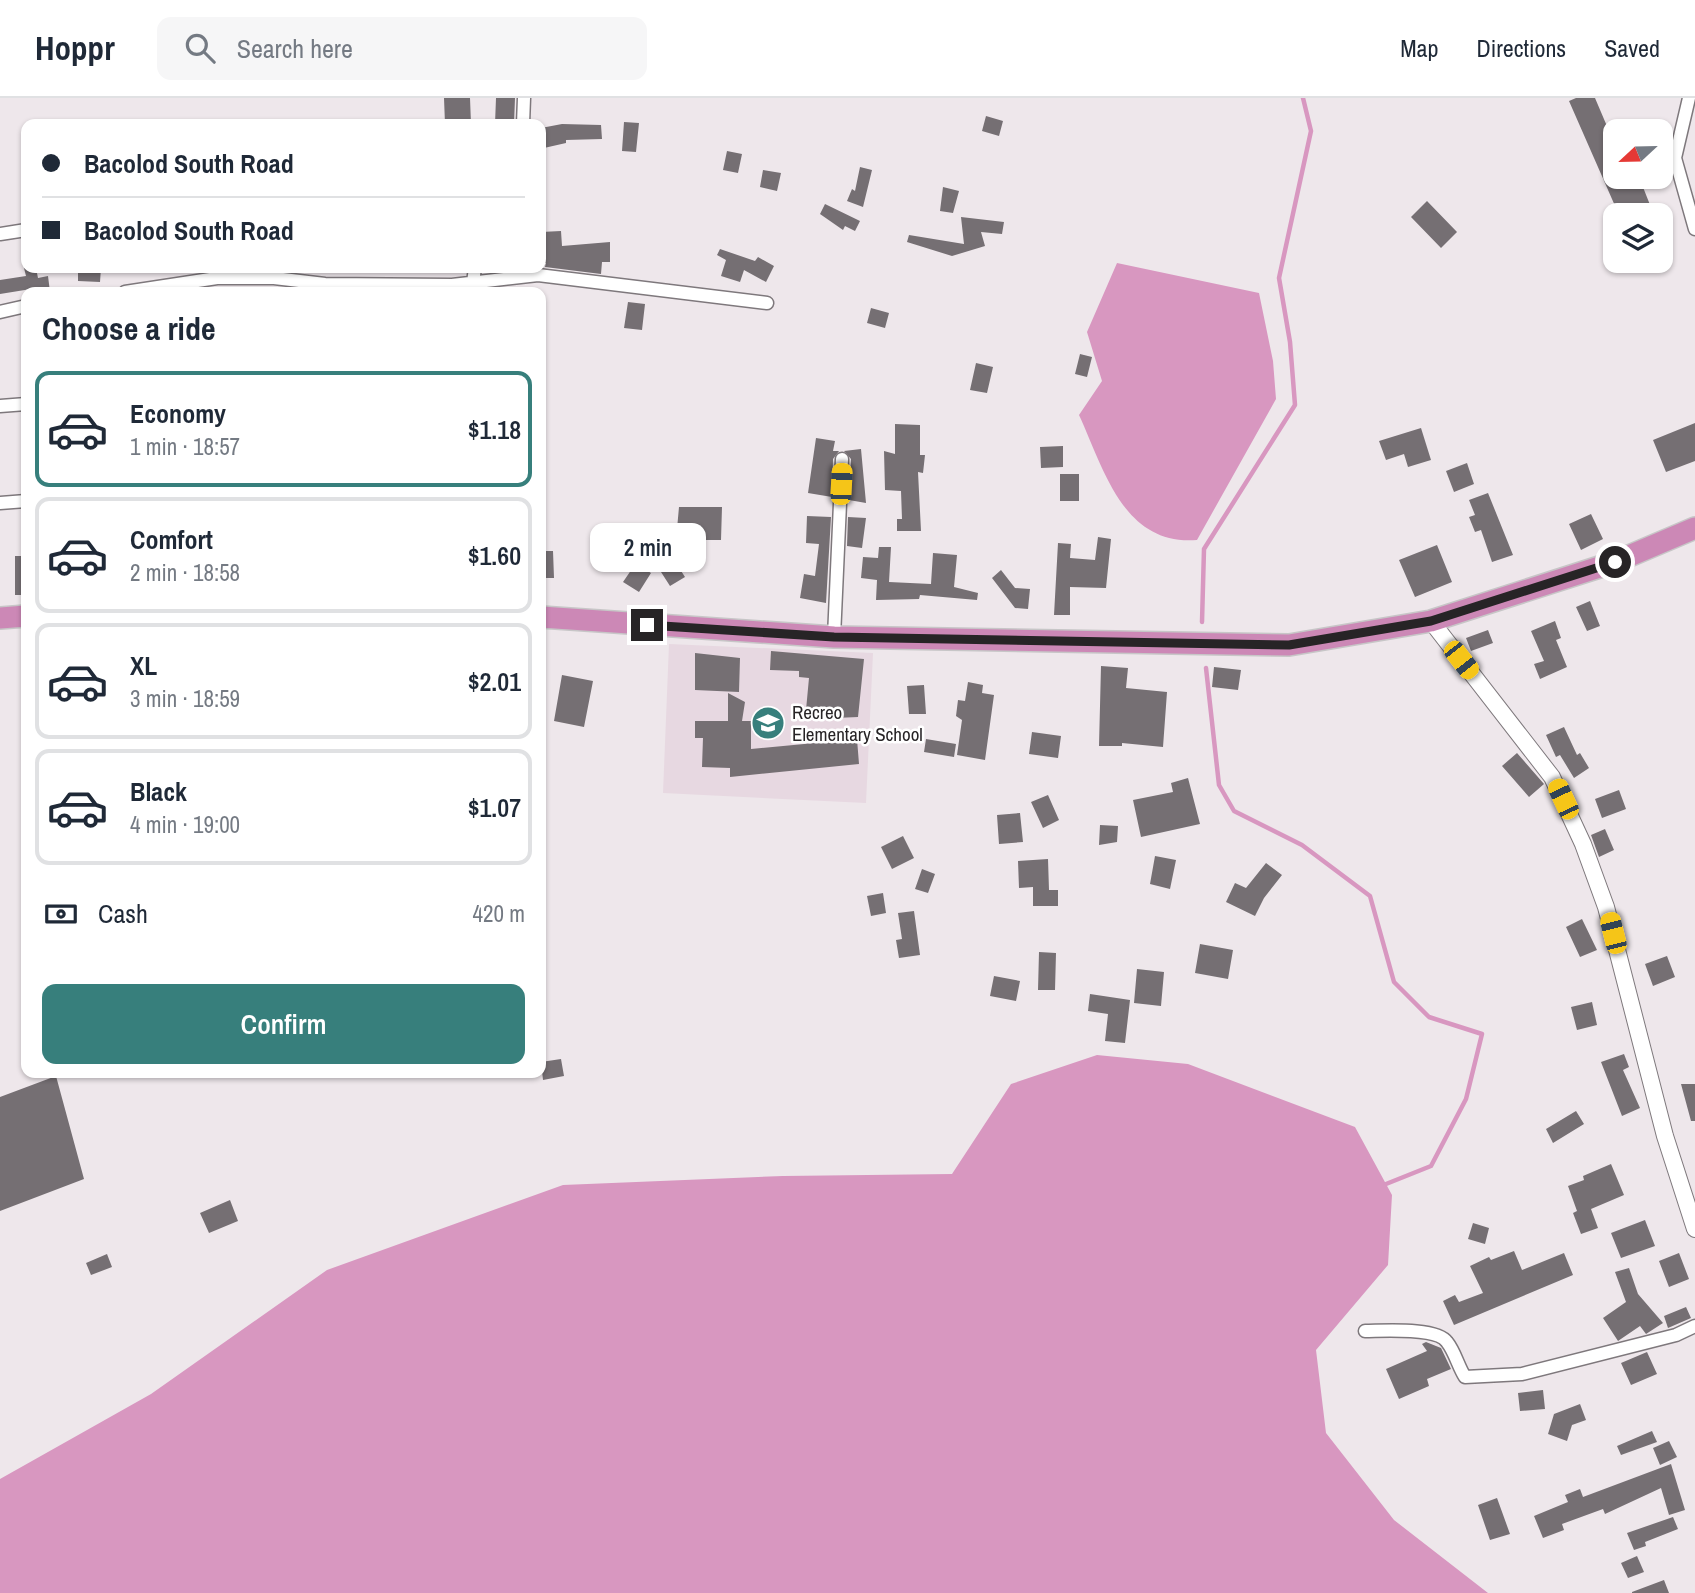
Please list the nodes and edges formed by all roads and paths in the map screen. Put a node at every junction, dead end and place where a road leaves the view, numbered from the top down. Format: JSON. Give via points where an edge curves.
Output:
{"nodes":[{"id":1,"x":524,"y":98,"type":"edge"},
{"id":2,"x":1689,"y":98,"type":"edge"},
{"id":3,"x":523,"y":119,"type":"edge"},
{"id":4,"x":1695,"y":229,"type":"edge"},
{"id":5,"x":21,"y":231,"type":"edge"},
{"id":6,"x":0,"y":234,"type":"edge"},
{"id":7,"x":474,"y":273,"type":"edge"},
{"id":8,"x":473,"y":282,"type":"junction"},
{"id":9,"x":163,"y":287,"type":"edge"},
{"id":10,"x":766,"y":303,"type":"dead end"},
{"id":11,"x":21,"y":307,"type":"edge"},
{"id":12,"x":0,"y":312,"type":"edge"},
{"id":13,"x":21,"y":404,"type":"edge"},
{"id":14,"x":0,"y":406,"type":"edge"},
{"id":15,"x":842,"y":458,"type":"dead end"},
{"id":16,"x":21,"y":501,"type":"edge"},
{"id":17,"x":0,"y":503,"type":"edge"},
{"id":18,"x":1695,"y":527,"type":"edge"},
{"id":19,"x":21,"y":616,"type":"edge"},
{"id":20,"x":546,"y":617,"type":"edge"},
{"id":21,"x":0,"y":618,"type":"edge"},
{"id":22,"x":1431,"y":621,"type":"junction"},
{"id":23,"x":834,"y":637,"type":"junction"},
{"id":24,"x":1695,"y":1229,"type":"edge"},
{"id":25,"x":1695,"y":1326,"type":"edge"},
{"id":26,"x":1365,"y":1331,"type":"dead end"}],
"edges":[{"from":1,"to":3,"type":"street"},
{"from":2,"to":4,"type":"street","via":[[1675,158]]},
{"from":5,"to":6,"type":"street"},
{"from":7,"to":8,"type":"street"},
{"from":8,"to":9,"type":"street","via":[[325,284],[217,278]]},
{"from":8,"to":10,"type":"street","via":[[538,275]]},
{"from":11,"to":12,"type":"street"},
{"from":13,"to":14,"type":"street"},
{"from":15,"to":23,"type":"street"},
{"from":16,"to":17,"type":"street"},
{"from":18,"to":22,"type":"highway","via":[[1615,562]]},
{"from":19,"to":21,"type":"highway"},
{"from":20,"to":23,"type":"highway"},
{"from":22,"to":23,"type":"highway","via":[[1289,645]]},
{"from":22,"to":24,"type":"street","via":[[1552,777],[1583,844],[1606,907],[1665,1136]]},
{"from":25,"to":26,"type":"street","via":[[1676,1335],[1522,1374],[1465,1377],[1447,1341],[1435,1333]]}]}
